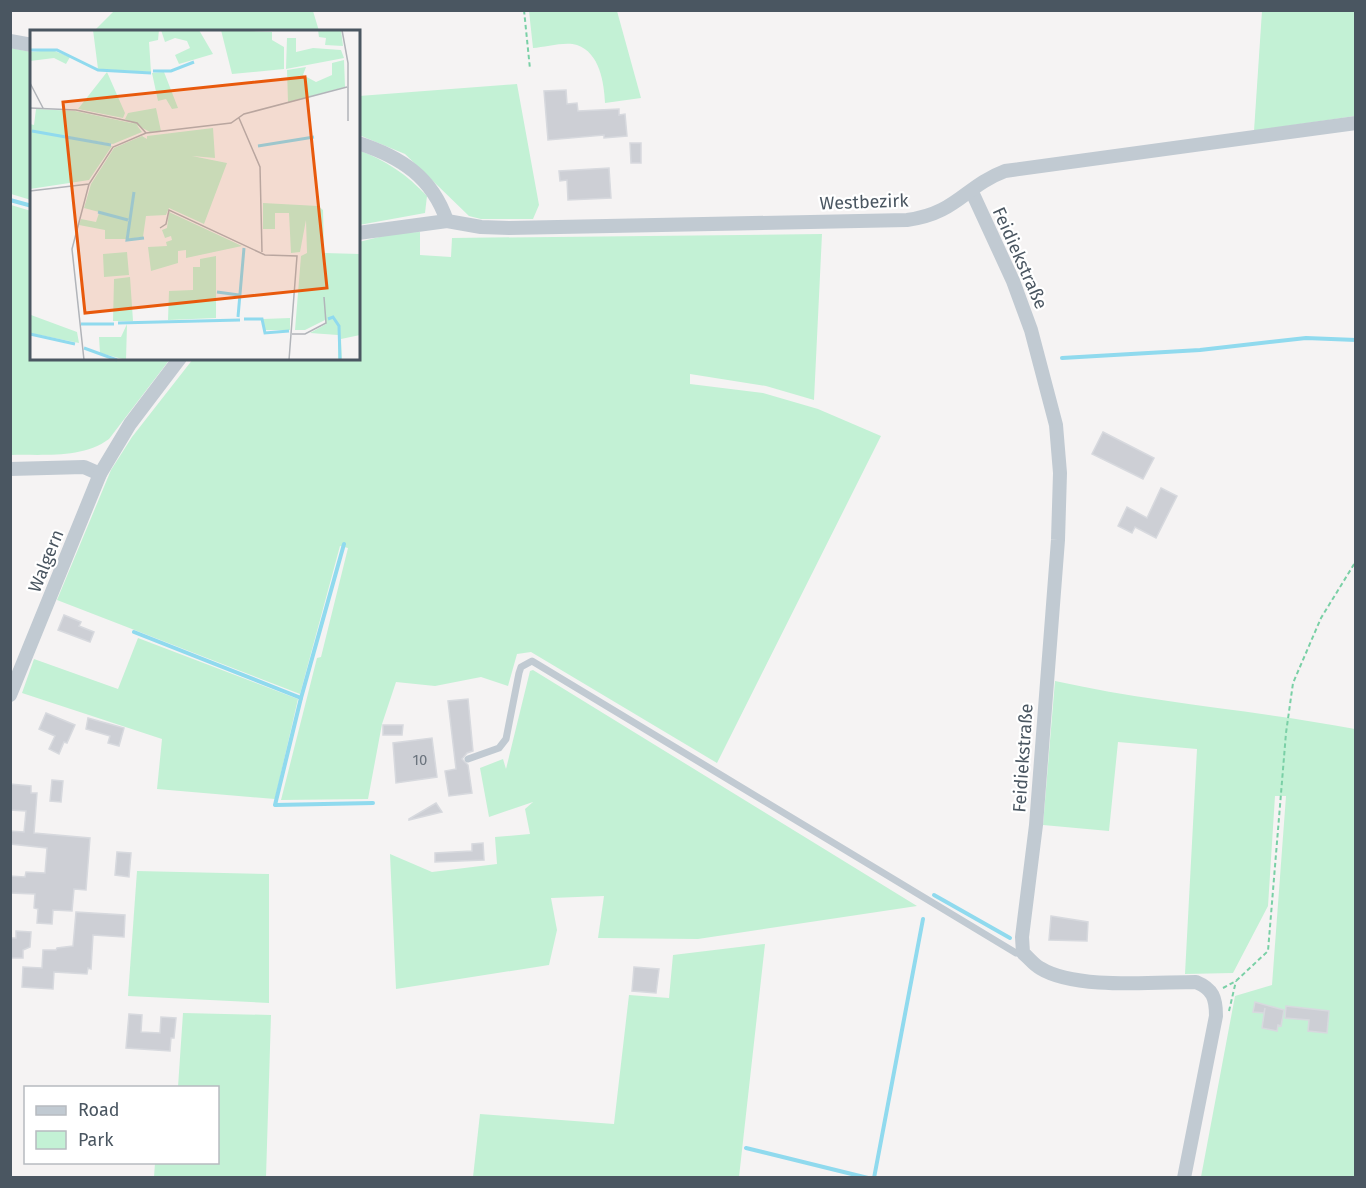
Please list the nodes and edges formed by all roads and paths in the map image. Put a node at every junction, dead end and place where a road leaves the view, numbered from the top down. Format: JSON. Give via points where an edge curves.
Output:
{"nodes":[{"id":1,"x":524,"y":10,"type":"edge"},
{"id":2,"x":10,"y":41,"type":"edge"},
{"id":3,"x":30,"y":45,"type":"edge"},
{"id":4,"x":530,"y":69,"type":"dead end"},
{"id":5,"x":1356,"y":123,"type":"edge"},
{"id":6,"x":360,"y":144,"type":"edge"},
{"id":7,"x":972,"y":192,"type":"junction"},
{"id":8,"x":447,"y":221,"type":"junction"},
{"id":9,"x":360,"y":233,"type":"edge"},
{"id":10,"x":178,"y":360,"type":"edge"},
{"id":11,"x":10,"y":469,"type":"edge"},
{"id":12,"x":100,"y":474,"type":"junction"},
{"id":13,"x":1356,"y":561,"type":"edge"},
{"id":14,"x":10,"y":695,"type":"edge"},
{"id":15,"x":468,"y":759,"type":"dead end"},
{"id":16,"x":1023,"y":953,"type":"junction"},
{"id":17,"x":1213,"y":994,"type":"junction"},
{"id":18,"x":1184,"y":1178,"type":"edge"}],
"edges":[{"from":1,"to":4,"type":"path"},
{"from":2,"to":3,"type":"street"},
{"from":5,"to":7,"type":"street","name":"Westbezirk","via":[[1005,171],[986,178]]},
{"from":6,"to":8,"type":"street","via":[[402,161],[422,178],[440,199]]},
{"from":7,"to":8,"type":"street","name":"Westbezirk","via":[[927,217],[907,220],[509,228]]},
{"from":7,"to":16,"type":"street","name":"Feidiekstraße","via":[[1031,330],[1056,425],[1060,473],[1058,540]]},
{"from":8,"to":9,"type":"street","name":"Westbezirk"},
{"from":10,"to":12,"type":"street","name":"Walgern","via":[[130,424]]},
{"from":11,"to":12,"type":"street","via":[[84,468]]},
{"from":12,"to":14,"type":"street","name":"Walgern"},
{"from":13,"to":17,"type":"path","via":[[1321,618],[1293,683],[1268,951],[1236,981]]},
{"from":15,"to":16,"type":"lane","via":[[499,747],[506,739],[521,667],[532,661],[934,905],[1016,953]]},
{"from":16,"to":17,"type":"street","via":[[1040,968],[1058,976],[1086,981],[1196,982]]},
{"from":17,"to":18,"type":"street","via":[[1216,1016]]}]}
